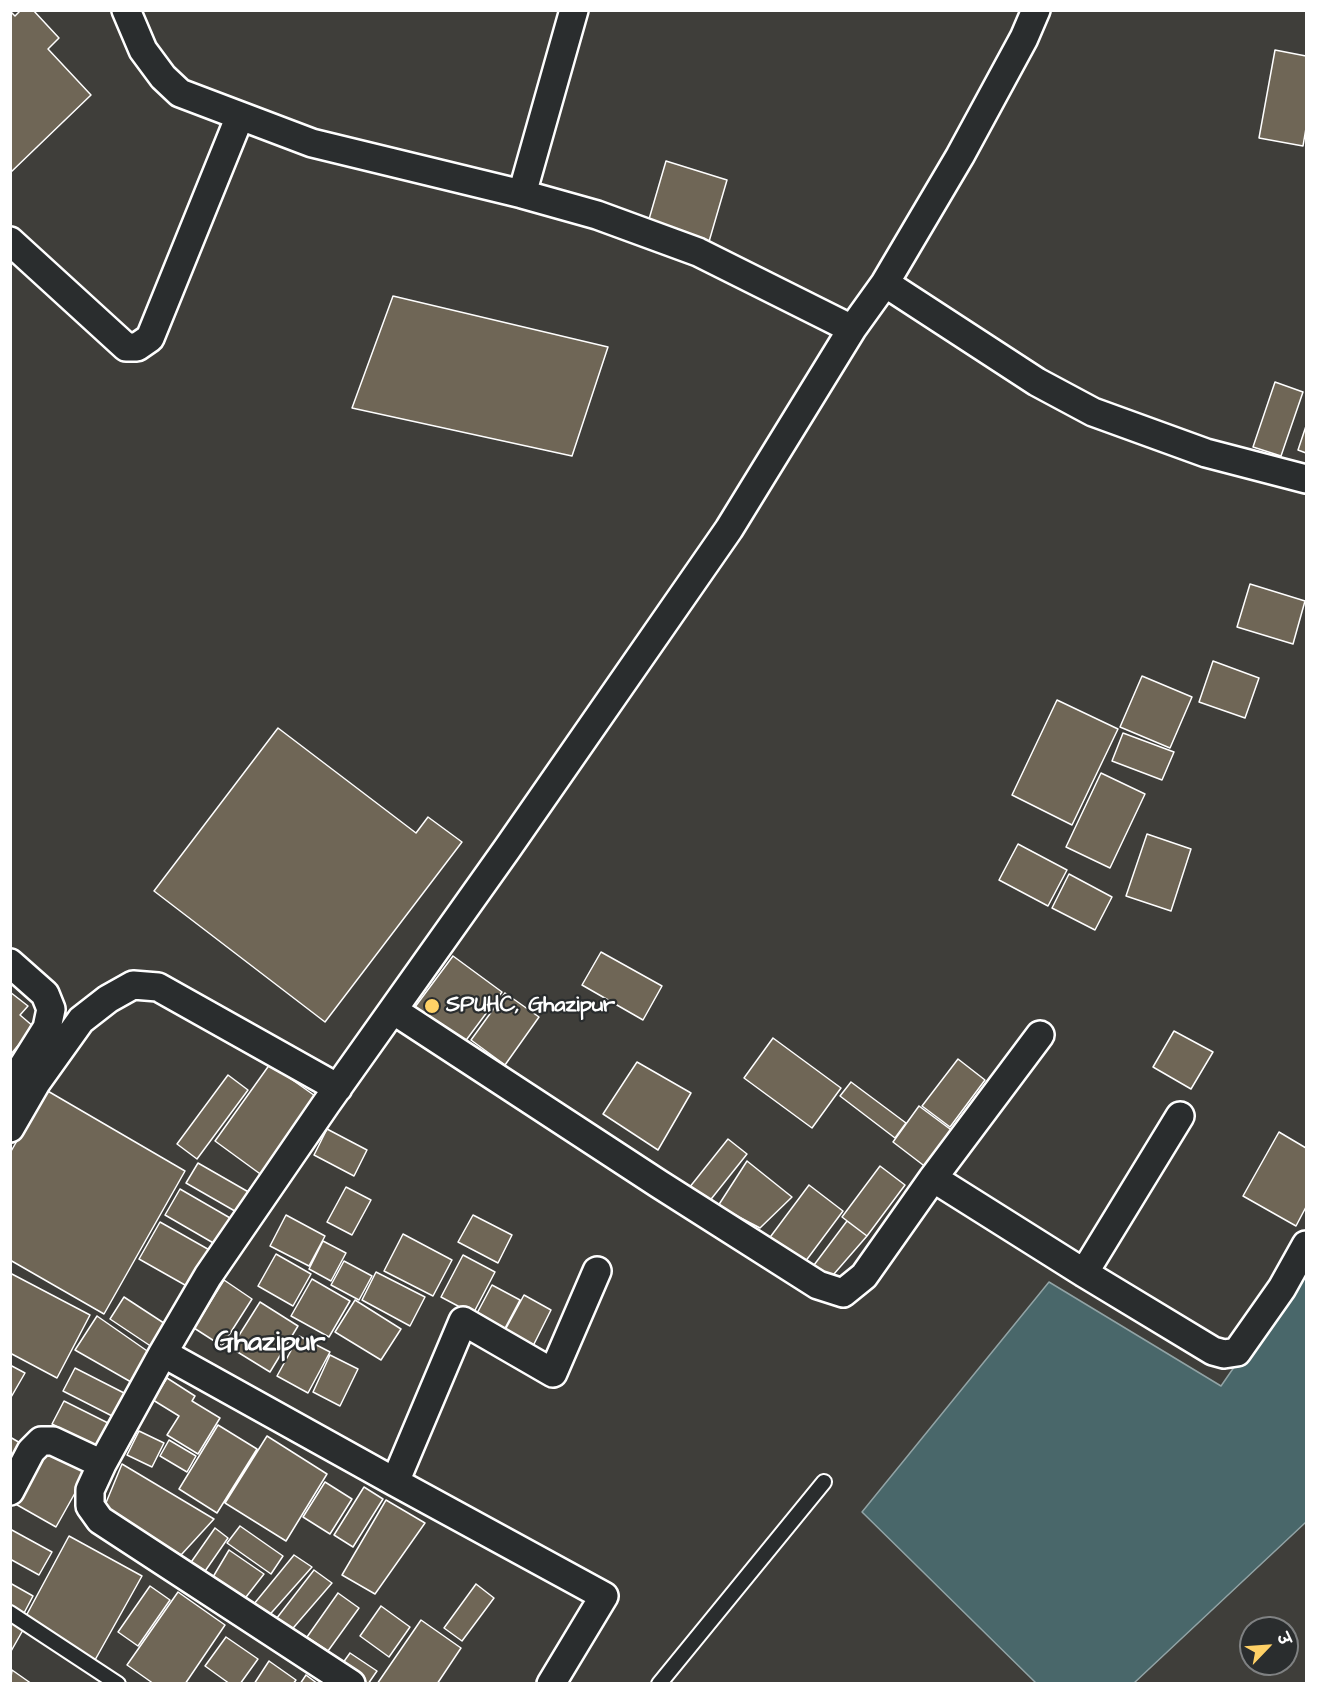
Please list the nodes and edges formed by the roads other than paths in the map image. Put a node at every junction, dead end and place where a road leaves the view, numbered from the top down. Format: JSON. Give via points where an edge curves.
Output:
{"nodes":[{"id":1,"x":126,"y":10,"type":"edge"},
{"id":2,"x":574,"y":10,"type":"edge"},
{"id":3,"x":1036,"y":10,"type":"edge"},
{"id":4,"x":240,"y":116,"type":"junction"},
{"id":5,"x":522,"y":194,"type":"junction"},
{"id":6,"x":10,"y":241,"type":"edge"},
{"id":7,"x":885,"y":283,"type":"junction"},
{"id":8,"x":852,"y":329,"type":"junction"},
{"id":9,"x":1306,"y":479,"type":"edge"},
{"id":10,"x":10,"y":963,"type":"edge"},
{"id":11,"x":393,"y":1010,"type":"junction"},
{"id":12,"x":1040,"y":1035,"type":"dead end"},
{"id":13,"x":10,"y":1088,"type":"edge"},
{"id":14,"x":338,"y":1088,"type":"junction"},
{"id":15,"x":1180,"y":1116,"type":"dead end"},
{"id":16,"x":10,"y":1128,"type":"edge"},
{"id":17,"x":933,"y":1178,"type":"junction"},
{"id":18,"x":1306,"y":1245,"type":"edge"},
{"id":19,"x":597,"y":1271,"type":"dead end"},
{"id":20,"x":1084,"y":1273,"type":"junction"},
{"id":21,"x":163,"y":1353,"type":"junction"},
{"id":22,"x":102,"y":1464,"type":"junction"},
{"id":23,"x":395,"y":1482,"type":"junction"},
{"id":24,"x":824,"y":1482,"type":"dead end"},
{"id":25,"x":10,"y":1491,"type":"edge"},
{"id":26,"x":10,"y":1613,"type":"edge"},
{"id":27,"x":118,"y":1683,"type":"edge"},
{"id":28,"x":351,"y":1683,"type":"edge"},
{"id":29,"x":551,"y":1683,"type":"edge"},
{"id":30,"x":658,"y":1683,"type":"edge"}],
"edges":[{"from":1,"to":4,"type":"street","via":[[143,50],[180,93]]},
{"from":2,"to":5,"type":"street"},
{"from":3,"to":7,"type":"street","via":[[960,156]]},
{"from":4,"to":5,"type":"street","via":[[312,143]]},
{"from":4,"to":6,"type":"street","via":[[150,338],[137,347],[126,347]]},
{"from":5,"to":8,"type":"street","via":[[597,215],[698,252]]},
{"from":7,"to":8,"type":"street"},
{"from":7,"to":9,"type":"street","via":[[1037,382],[1093,412],[1206,453]]},
{"from":8,"to":11,"type":"street","via":[[729,529]]},
{"from":10,"to":13,"type":"street","via":[[45,994],[51,1009],[47,1028]]},
{"from":11,"to":14,"type":"street"},
{"from":11,"to":17,"type":"street","via":[[818,1285],[843,1293],[864,1276]]},
{"from":12,"to":17,"type":"street"},
{"from":14,"to":16,"type":"street","via":[[158,987],[133,985],[81,1020]]},
{"from":14,"to":21,"type":"street","via":[[208,1276]]},
{"from":15,"to":20,"type":"street"},
{"from":17,"to":20,"type":"street"},
{"from":18,"to":20,"type":"street","via":[[1282,1288],[1237,1352],[1224,1354]]},
{"from":19,"to":23,"type":"street","via":[[553,1373],[463,1321]]},
{"from":21,"to":22,"type":"street"},
{"from":21,"to":23,"type":"street"},
{"from":22,"to":25,"type":"street","via":[[53,1441],[41,1441],[31,1451]]},
{"from":22,"to":28,"type":"street","via":[[90,1490],[90,1506],[100,1520]]},
{"from":23,"to":29,"type":"street","via":[[604,1596]]},
{"from":24,"to":30,"type":"lane"},
{"from":26,"to":27,"type":"lane"}]}
